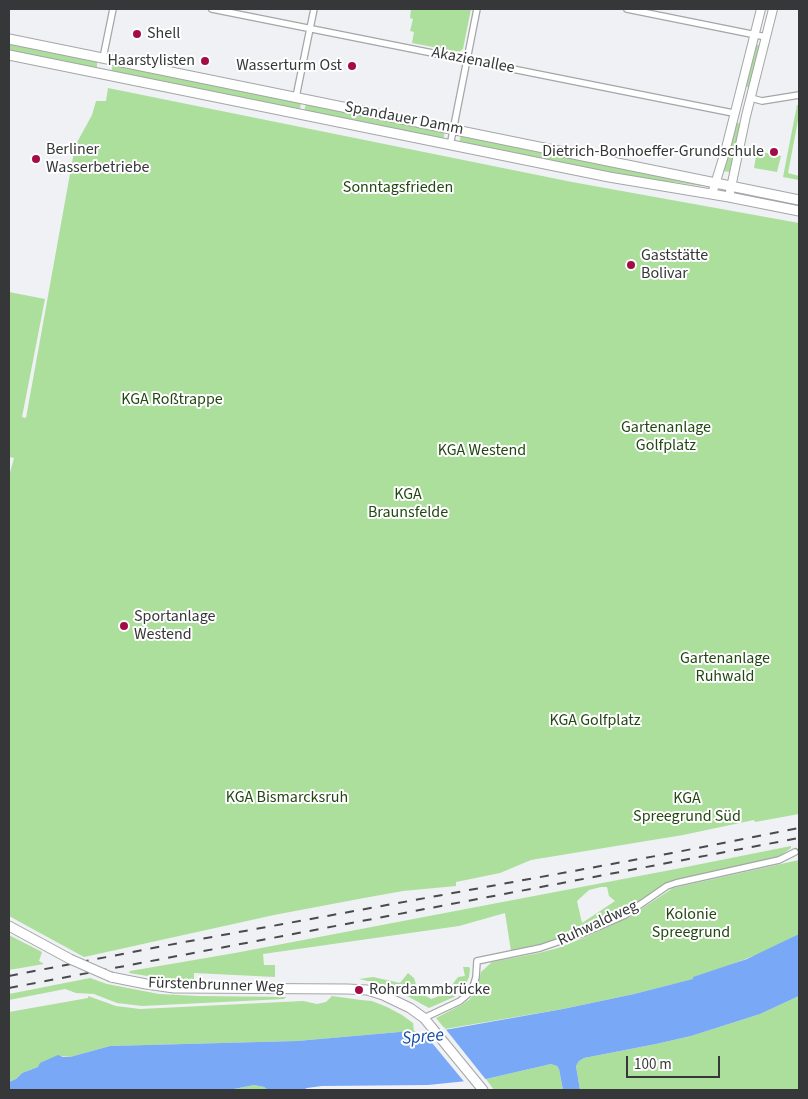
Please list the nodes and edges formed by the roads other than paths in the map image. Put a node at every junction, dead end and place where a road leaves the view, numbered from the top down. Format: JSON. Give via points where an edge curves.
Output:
{"nodes":[{"id":1,"x":113,"y":9,"type":"edge"},
{"id":2,"x":212,"y":9,"type":"edge"},
{"id":3,"x":314,"y":9,"type":"edge"},
{"id":4,"x":477,"y":9,"type":"edge"},
{"id":5,"x":627,"y":9,"type":"edge"},
{"id":6,"x":761,"y":9,"type":"edge"},
{"id":7,"x":773,"y":9,"type":"edge"},
{"id":8,"x":310,"y":29,"type":"junction"},
{"id":9,"x":754,"y":35,"type":"junction"},
{"id":10,"x":766,"y":37,"type":"junction"},
{"id":11,"x":9,"y":39,"type":"edge"},
{"id":12,"x":9,"y":55,"type":"edge"},
{"id":13,"x":103,"y":58,"type":"junction"},
{"id":14,"x":467,"y":60,"type":"junction"},
{"id":15,"x":738,"y":95,"type":"junction"},
{"id":16,"x":799,"y":95,"type":"edge"},
{"id":17,"x":296,"y":97,"type":"junction"},
{"id":18,"x":751,"y":98,"type":"junction"},
{"id":19,"x":734,"y":113,"type":"junction"},
{"id":20,"x":746,"y":116,"type":"junction"},
{"id":21,"x":453,"y":129,"type":"junction"},
{"id":22,"x":450,"y":146,"type":"junction"},
{"id":23,"x":715,"y":183,"type":"junction"},
{"id":24,"x":730,"y":186,"type":"junction"},
{"id":25,"x":712,"y":194,"type":"junction"},
{"id":26,"x":729,"y":197,"type":"junction"},
{"id":27,"x":799,"y":200,"type":"edge"},
{"id":28,"x":799,"y":211,"type":"edge"},
{"id":29,"x":795,"y":852,"type":"dead end"},
{"id":30,"x":9,"y":926,"type":"edge"},
{"id":31,"x":426,"y":1020,"type":"junction"},
{"id":32,"x":483,"y":1090,"type":"edge"}],
"edges":[{"from":1,"to":13,"type":"street"},
{"from":2,"to":8,"type":"street","name":"Akazienallee"},
{"from":3,"to":8,"type":"street"},
{"from":4,"to":14,"type":"street"},
{"from":5,"to":9,"type":"street"},
{"from":6,"to":9,"type":"street"},
{"from":7,"to":10,"type":"street"},
{"from":8,"to":14,"type":"street","name":"Akazienallee"},
{"from":8,"to":17,"type":"street"},
{"from":9,"to":10,"type":"street"},
{"from":9,"to":15,"type":"street"},
{"from":10,"to":18,"type":"street"},
{"from":11,"to":13,"type":"main road","name":"Spandauer Damm"},
{"from":12,"to":22,"type":"main road","name":"Spandauer Damm"},
{"from":13,"to":17,"type":"main road","name":"Spandauer Damm"},
{"from":14,"to":19,"type":"street","name":"Akazienallee"},
{"from":14,"to":21,"type":"street"},
{"from":15,"to":18,"type":"street"},
{"from":15,"to":19,"type":"street"},
{"from":16,"to":18,"type":"street","via":[[762,101]]},
{"from":17,"to":21,"type":"main road","name":"Spandauer Damm"},
{"from":18,"to":20,"type":"street"},
{"from":19,"to":20,"type":"street"},
{"from":19,"to":23,"type":"street"},
{"from":20,"to":24,"type":"street"},
{"from":21,"to":22,"type":"street"},
{"from":21,"to":23,"type":"main road","name":"Spandauer Damm"},
{"from":22,"to":25,"type":"main road","name":"Spandauer Damm"},
{"from":23,"to":24,"type":"main road","name":"Spandauer Damm"},
{"from":23,"to":25,"type":"street"},
{"from":24,"to":26,"type":"street"},
{"from":24,"to":27,"type":"main road","name":"Spandauer Damm"},
{"from":25,"to":26,"type":"main road","name":"Spandauer Damm"},
{"from":26,"to":28,"type":"main road","name":"Spandauer Damm"},
{"from":29,"to":31,"type":"street","name":"Ruhwaldweg","via":[[779,860],[676,882],[625,915],[584,933],[557,943],[477,961],[473,987],[467,995]]},
{"from":30,"to":31,"type":"main road","name":"Fürstenbrunner Weg","bridge":true,"via":[[70,959],[112,977],[182,988],[367,990],[392,998]]},
{"from":31,"to":32,"type":"main road"}]}
